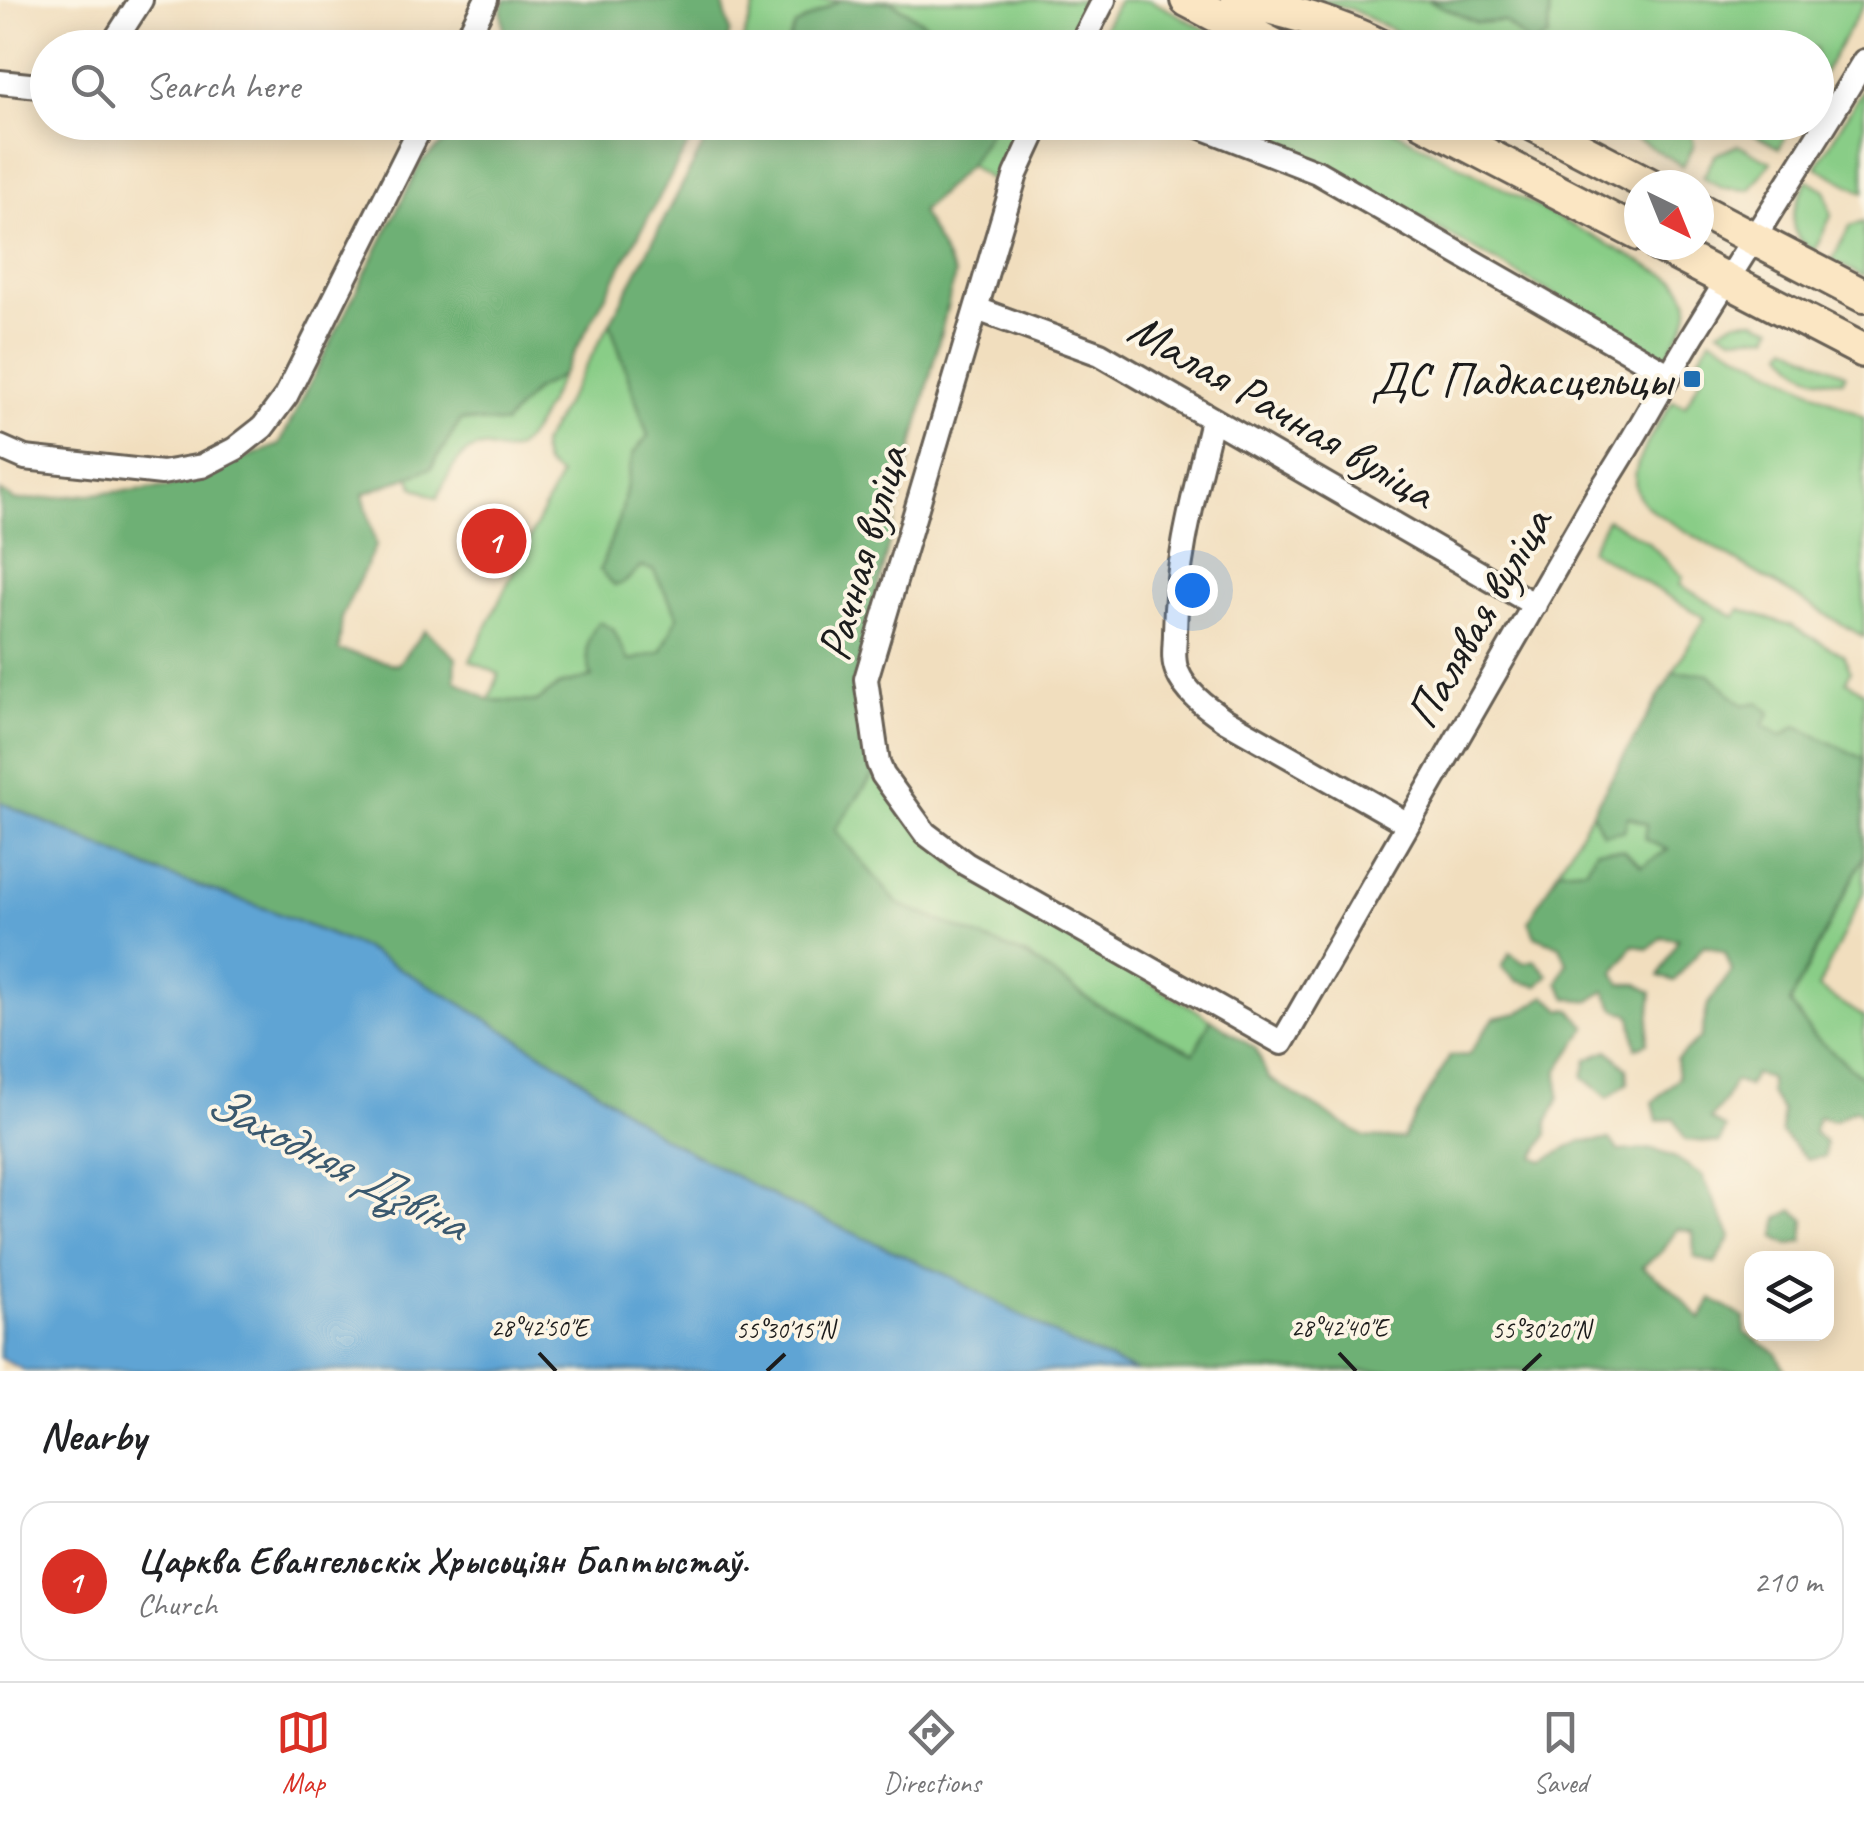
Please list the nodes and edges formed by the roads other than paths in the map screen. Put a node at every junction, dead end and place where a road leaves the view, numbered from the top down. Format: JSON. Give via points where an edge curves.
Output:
{"nodes":[{"id":1,"x":141,"y":0,"type":"edge"},
{"id":2,"x":486,"y":0,"type":"edge"},
{"id":3,"x":1104,"y":0,"type":"edge"},
{"id":4,"x":1188,"y":0,"type":"edge"},
{"id":5,"x":1237,"y":0,"type":"edge"},
{"id":6,"x":122,"y":30,"type":"edge"},
{"id":7,"x":471,"y":30,"type":"edge"},
{"id":8,"x":1088,"y":30,"type":"edge"},
{"id":9,"x":1245,"y":30,"type":"edge"},
{"id":10,"x":1345,"y":30,"type":"edge"},
{"id":11,"x":1864,"y":61,"type":"edge"},
{"id":12,"x":0,"y":82,"type":"edge"},
{"id":13,"x":30,"y":85,"type":"edge"},
{"id":14,"x":1834,"y":110,"type":"edge"},
{"id":15,"x":414,"y":140,"type":"edge"},
{"id":16,"x":1032,"y":140,"type":"edge"},
{"id":17,"x":1235,"y":140,"type":"edge"},
{"id":18,"x":1459,"y":140,"type":"edge"},
{"id":19,"x":1564,"y":140,"type":"edge"},
{"id":20,"x":1815,"y":140,"type":"edge"},
{"id":21,"x":1624,"y":171,"type":"edge"},
{"id":22,"x":1714,"y":218,"type":"edge"},
{"id":23,"x":1624,"y":226,"type":"edge"},
{"id":24,"x":1754,"y":239,"type":"junction"},
{"id":25,"x":1689,"y":260,"type":"edge"},
{"id":26,"x":1727,"y":280,"type":"junction"},
{"id":27,"x":1864,"y":296,"type":"edge"},
{"id":28,"x":977,"y":309,"type":"junction"},
{"id":29,"x":1864,"y":351,"type":"edge"},
{"id":30,"x":1670,"y":375,"type":"junction"},
{"id":31,"x":1212,"y":420,"type":"junction"},
{"id":32,"x":0,"y":447,"type":"edge"},
{"id":33,"x":1535,"y":604,"type":"junction"},
{"id":34,"x":1408,"y":824,"type":"junction"},
{"id":35,"x":1282,"y":1043,"type":"joint"}],
"edges":[{"from":1,"to":6,"type":"street"},
{"from":2,"to":7,"type":"street"},
{"from":3,"to":8,"type":"street"},
{"from":4,"to":9,"type":"main road"},
{"from":5,"to":10,"type":"main road"},
{"from":11,"to":14,"type":"street","name":"Палявая вуліца"},
{"from":12,"to":13,"type":"street"},
{"from":15,"to":32,"type":"street","via":[[286,396],[235,449],[202,466],[162,473],[26,458]]},
{"from":16,"to":28,"type":"street","name":"Рачная вуліца"},
{"from":17,"to":30,"type":"street","via":[[1317,172]]},
{"from":18,"to":23,"type":"main road"},
{"from":19,"to":21,"type":"main road"},
{"from":20,"to":24,"type":"street","name":"Палявая вуліца"},
{"from":22,"to":24,"type":"main road"},
{"from":24,"to":26,"type":"street","name":"Палявая вуліца"},
{"from":24,"to":27,"type":"main road"},
{"from":25,"to":26,"type":"main road"},
{"from":26,"to":29,"type":"main road"},
{"from":26,"to":30,"type":"street","name":"Палявая вуліца"},
{"from":28,"to":31,"type":"street","name":"Малая Рачная вуліца","via":[[1100,354]]},
{"from":28,"to":35,"type":"street","name":"Рачная вуліца","via":[[866,679],[878,763],[925,833],[966,864]]},
{"from":30,"to":33,"type":"street","name":"Палявая вуліца"},
{"from":31,"to":33,"type":"street","name":"Малая Рачная вуліца"},
{"from":31,"to":34,"type":"street","via":[[1176,589],[1175,666],[1184,686],[1224,720]]},
{"from":33,"to":34,"type":"street","name":"Палявая вуліца"},
{"from":34,"to":35,"type":"street","name":"Палявая вуліца"}]}
